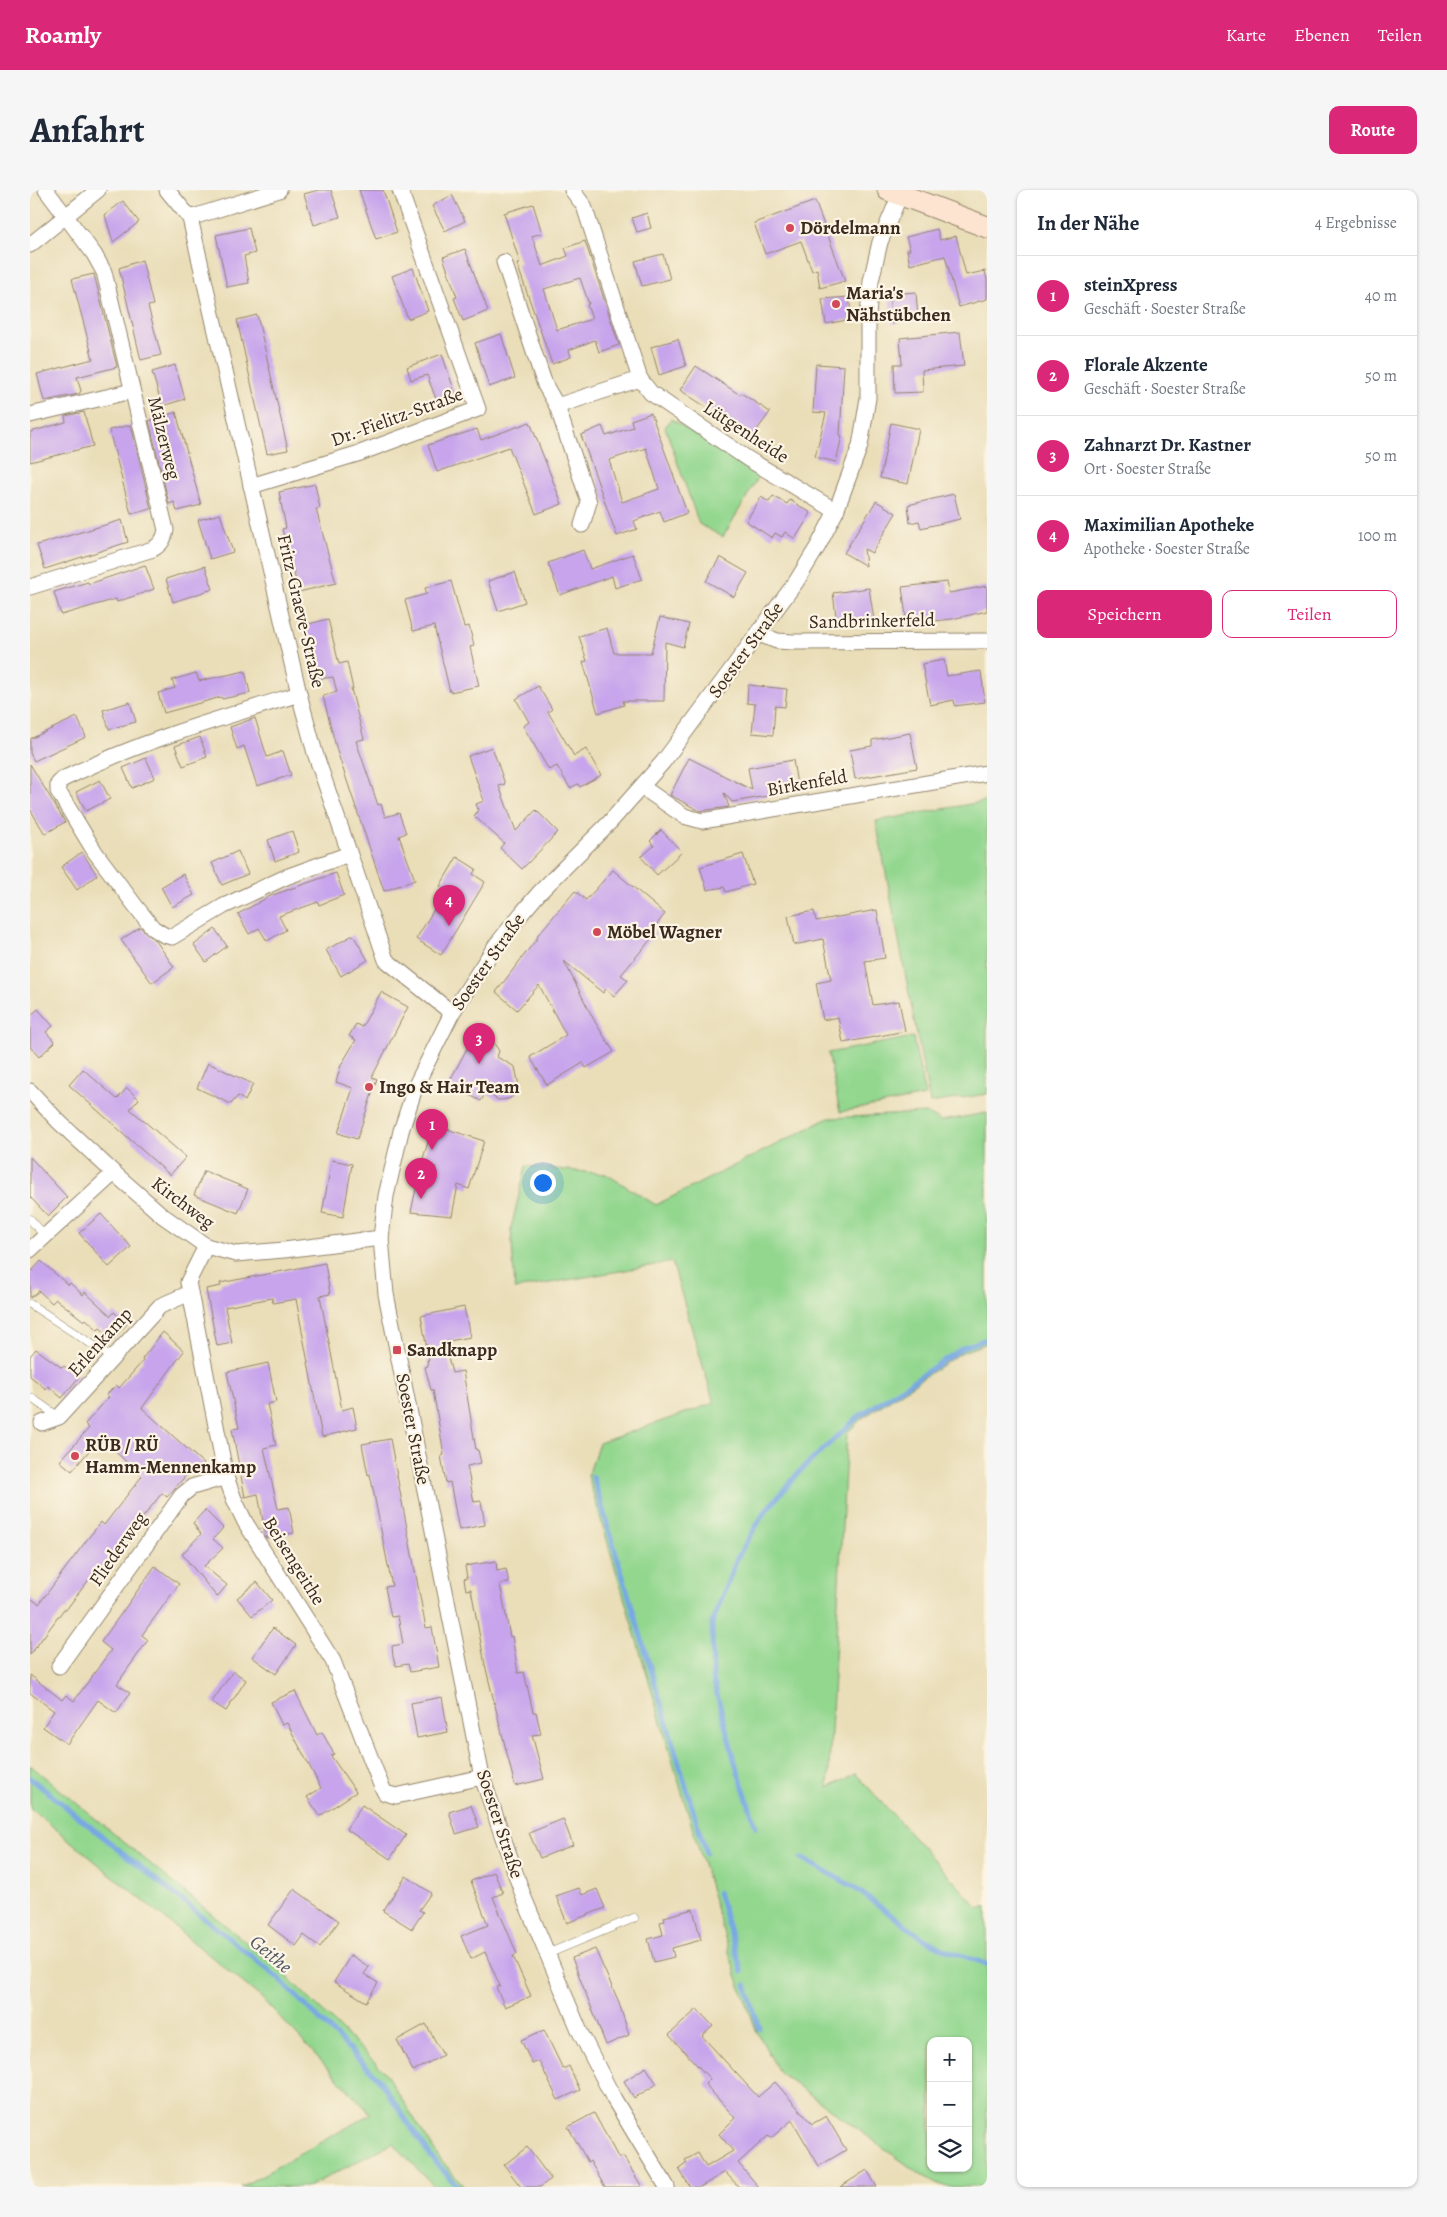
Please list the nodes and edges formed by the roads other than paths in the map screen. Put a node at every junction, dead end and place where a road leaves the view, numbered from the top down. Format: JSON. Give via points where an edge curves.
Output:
{"nodes":[{"id":1,"x":46,"y":190,"type":"edge"},
{"id":2,"x":98,"y":190,"type":"edge"},
{"id":3,"x":167,"y":190,"type":"edge"},
{"id":4,"x":279,"y":190,"type":"edge"},
{"id":5,"x":400,"y":190,"type":"edge"},
{"id":6,"x":572,"y":190,"type":"edge"},
{"id":7,"x":897,"y":192,"type":"edge"},
{"id":8,"x":66,"y":216,"type":"junction"},
{"id":9,"x":190,"y":218,"type":"junction"},
{"id":10,"x":987,"y":227,"type":"edge"},
{"id":11,"x":30,"y":246,"type":"edge"},
{"id":12,"x":504,"y":262,"type":"dead end"},
{"id":13,"x":640,"y":379,"type":"junction"},
{"id":14,"x":132,"y":391,"type":"junction"},
{"id":15,"x":558,"y":406,"type":"junction"},
{"id":16,"x":30,"y":416,"type":"edge"},
{"id":17,"x":251,"y":486,"type":"junction"},
{"id":18,"x":836,"y":512,"type":"junction"},
{"id":19,"x":582,"y":525,"type":"dead end"},
{"id":20,"x":30,"y":587,"type":"edge"},
{"id":21,"x":759,"y":634,"type":"junction"},
{"id":22,"x":987,"y":640,"type":"edge"},
{"id":23,"x":299,"y":694,"type":"junction"},
{"id":24,"x":987,"y":773,"type":"edge"},
{"id":25,"x":642,"y":787,"type":"junction"},
{"id":26,"x":349,"y":854,"type":"junction"},
{"id":27,"x":452,"y":1013,"type":"junction"},
{"id":28,"x":30,"y":1091,"type":"edge"},
{"id":29,"x":114,"y":1173,"type":"junction"},
{"id":30,"x":30,"y":1219,"type":"edge"},
{"id":31,"x":46,"y":1236,"type":"junction"},
{"id":32,"x":381,"y":1238,"type":"junction"},
{"id":33,"x":206,"y":1246,"type":"junction"},
{"id":34,"x":30,"y":1250,"type":"edge"},
{"id":35,"x":190,"y":1293,"type":"junction"},
{"id":36,"x":30,"y":1304,"type":"edge"},
{"id":37,"x":113,"y":1358,"type":"junction"},
{"id":38,"x":30,"y":1397,"type":"edge"},
{"id":39,"x":59,"y":1417,"type":"junction"},
{"id":40,"x":42,"y":1423,"type":"dead end"},
{"id":41,"x":226,"y":1477,"type":"junction"},
{"id":42,"x":59,"y":1666,"type":"dead end"},
{"id":43,"x":482,"y":1777,"type":"junction"},
{"id":44,"x":634,"y":1918,"type":"dead end"},
{"id":45,"x":547,"y":1954,"type":"junction"},
{"id":46,"x":667,"y":2187,"type":"edge"}],
"edges":[{"from":1,"to":8,"type":"street","name":"Mälzerweg"},
{"from":2,"to":8,"type":"street"},
{"from":3,"to":9,"type":"street","name":"Fritz-Graeve-Straße"},
{"from":4,"to":9,"type":"street"},
{"from":5,"to":17,"type":"street","name":"Dr.-Fielitz-Straße","via":[[478,409],[360,453]]},
{"from":6,"to":13,"type":"street","name":"Lütgenheide","via":[[584,206]]},
{"from":7,"to":10,"type":"main road"},
{"from":7,"to":18,"type":"street","name":"Soester Straße","via":[[871,281],[868,398],[860,446]]},
{"from":8,"to":11,"type":"street"},
{"from":8,"to":14,"type":"street","name":"Mälzerweg","via":[[104,272]]},
{"from":9,"to":17,"type":"street","name":"Fritz-Graeve-Straße"},
{"from":12,"to":15,"type":"street","via":[[545,384]]},
{"from":13,"to":15,"type":"street"},
{"from":13,"to":18,"type":"street","name":"Lütgenheide","via":[[651,393],[748,459]]},
{"from":14,"to":16,"type":"street"},
{"from":14,"to":20,"type":"street","name":"Mälzerweg","via":[[166,530],[164,538],[153,549]]},
{"from":15,"to":19,"type":"street","via":[[589,502]]},
{"from":17,"to":23,"type":"street","name":"Fritz-Graeve-Straße"},
{"from":18,"to":21,"type":"street","name":"Soester Straße","via":[[809,560]]},
{"from":21,"to":22,"type":"street","name":"Sandbrinkerfeld","via":[[777,641],[793,642]]},
{"from":21,"to":25,"type":"street","name":"Soester Straße"},
{"from":23,"to":26,"type":"street","name":"Fritz-Graeve-Straße"},
{"from":23,"to":26,"type":"street","via":[[142,744],[64,779],[58,784],[58,791],[95,852],[137,908],[153,928],[172,937],[224,906],[286,876]]},
{"from":24,"to":25,"type":"street","name":"Birkenfeld","via":[[702,821],[684,816]]},
{"from":25,"to":27,"type":"street","name":"Soester Straße","via":[[522,913],[496,945]]},
{"from":26,"to":27,"type":"street","name":"Fritz-Graeve-Straße","via":[[386,960]]},
{"from":27,"to":32,"type":"street","name":"Soester Straße","via":[[416,1085],[386,1196]]},
{"from":28,"to":29,"type":"street","name":"Kirchweg"},
{"from":29,"to":31,"type":"street"},
{"from":29,"to":33,"type":"street","name":"Kirchweg","via":[[163,1216]]},
{"from":30,"to":31,"type":"lane"},
{"from":31,"to":34,"type":"street"},
{"from":32,"to":33,"type":"street","name":"Kirchweg","via":[[236,1254]]},
{"from":32,"to":43,"type":"street","name":"Soester Straße","via":[[386,1294]]},
{"from":33,"to":35,"type":"street","name":"Beisengeithe","via":[[188,1282]]},
{"from":35,"to":37,"type":"street","name":"Erlenkamp","via":[[160,1306]]},
{"from":35,"to":41,"type":"street","name":"Beisengeithe"},
{"from":36,"to":37,"type":"lane"},
{"from":37,"to":39,"type":"street","name":"Erlenkamp"},
{"from":38,"to":39,"type":"lane"},
{"from":39,"to":40,"type":"street","name":"Erlenkamp"},
{"from":41,"to":42,"type":"street","name":"Fliederweg","via":[[192,1486],[182,1495]]},
{"from":41,"to":43,"type":"street","name":"Beisengeithe","via":[[245,1522],[333,1661],[386,1793],[398,1796]]},
{"from":43,"to":45,"type":"street","name":"Soester Straße"},
{"from":44,"to":45,"type":"lane"},
{"from":45,"to":46,"type":"street","name":"Soester Straße","via":[[605,2081]]}]}
